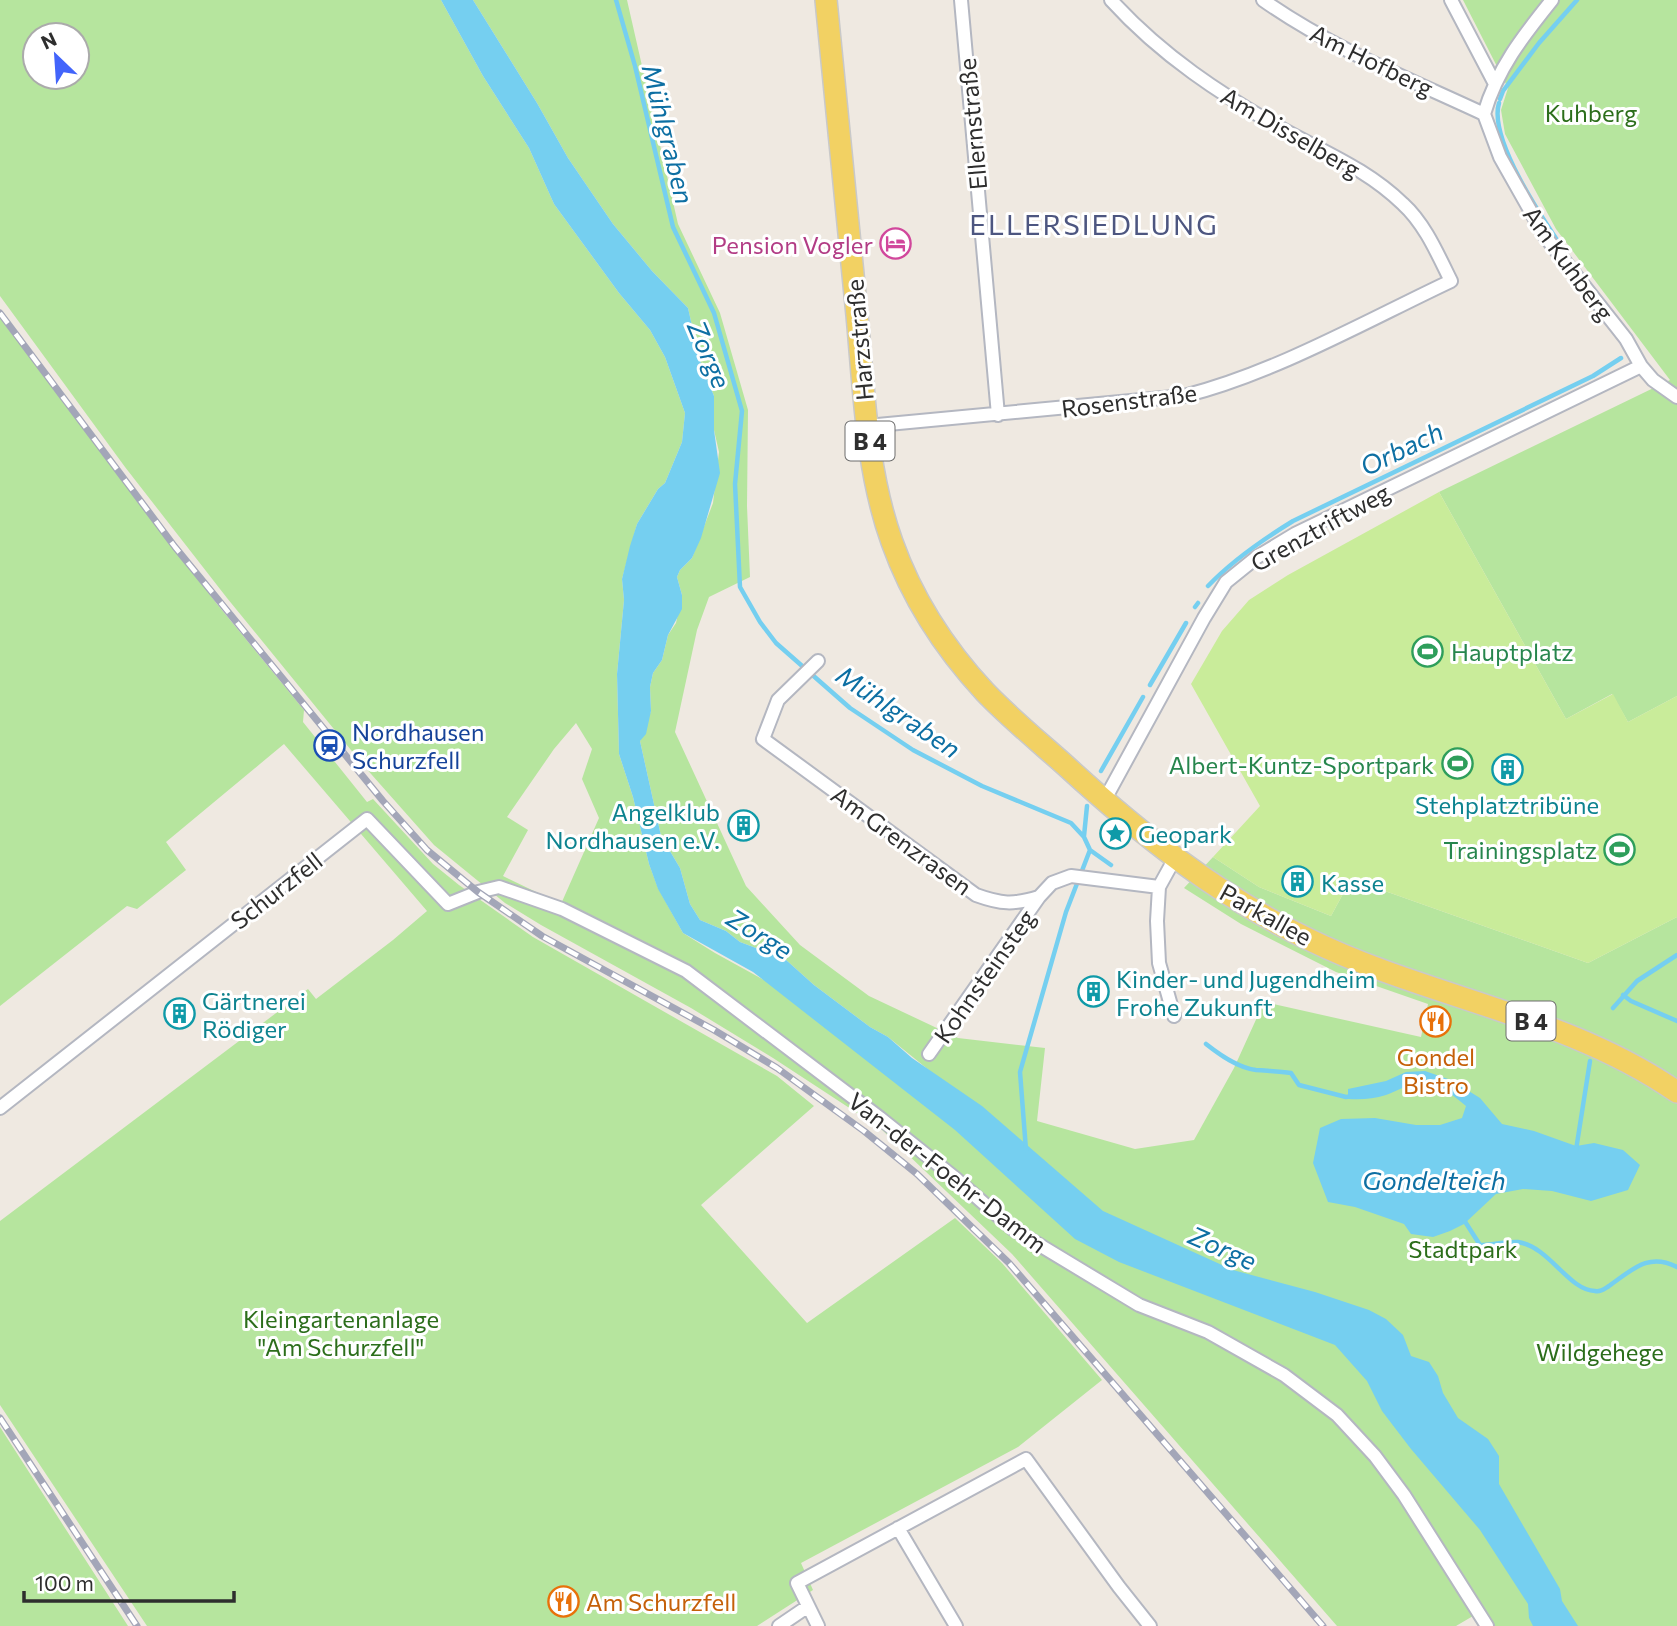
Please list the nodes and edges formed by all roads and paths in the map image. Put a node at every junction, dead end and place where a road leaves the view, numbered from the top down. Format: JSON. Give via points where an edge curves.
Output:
{"nodes":[{"id":1,"x":826,"y":0,"type":"edge"},
{"id":2,"x":961,"y":0,"type":"edge"},
{"id":3,"x":1111,"y":0,"type":"edge"},
{"id":4,"x":1263,"y":0,"type":"edge"},
{"id":5,"x":1451,"y":0,"type":"edge"},
{"id":6,"x":1552,"y":0,"type":"edge"},
{"id":7,"x":1494,"y":82,"type":"junction"},
{"id":8,"x":1484,"y":114,"type":"junction"},
{"id":9,"x":1451,"y":281,"type":"joint"},
{"id":10,"x":1641,"y":366,"type":"junction"},
{"id":11,"x":1677,"y":397,"type":"edge"},
{"id":12,"x":998,"y":415,"type":"junction"},
{"id":13,"x":867,"y":426,"type":"junction"},
{"id":14,"x":811,"y":669,"type":"dead end"},
{"id":15,"x":1104,"y":801,"type":"junction"},
{"id":16,"x":1175,"y":858,"type":"junction"},
{"id":17,"x":1158,"y":887,"type":"junction"},
{"id":18,"x":1039,"y":897,"type":"junction"},
{"id":19,"x":562,"y":909,"type":"joint"},
{"id":20,"x":1174,"y":1016,"type":"dead end"},
{"id":21,"x":929,"y":1054,"type":"dead end"},
{"id":22,"x":1677,"y":1092,"type":"edge"},
{"id":23,"x":0,"y":1108,"type":"edge"},
{"id":24,"x":898,"y":1528,"type":"junction"},
{"id":25,"x":807,"y":1607,"type":"junction"},
{"id":26,"x":779,"y":1626,"type":"edge"},
{"id":27,"x":818,"y":1626,"type":"edge"},
{"id":28,"x":957,"y":1626,"type":"edge"},
{"id":29,"x":1150,"y":1626,"type":"edge"},
{"id":30,"x":1487,"y":1626,"type":"edge"}],
"edges":[{"from":1,"to":13,"type":"main road","name":"Harzstraße","number":"B 4"},
{"from":2,"to":12,"type":"street","name":"Ellernstraße"},
{"from":3,"to":9,"type":"street","name":"Am Disselberg","via":[[1190,72],[1384,187],[1422,228]]},
{"from":4,"to":8,"type":"street","name":"Am Hofberg","via":[[1341,47]]},
{"from":5,"to":7,"type":"street"},
{"from":6,"to":7,"type":"street","via":[[1514,47]]},
{"from":7,"to":8,"type":"street"},
{"from":8,"to":10,"type":"street","name":"Am Kuhberg","via":[[1500,157],[1544,235],[1626,339]]},
{"from":9,"to":12,"type":"street","name":"Rosenstraße","via":[[1219,387],[1184,396]]},
{"from":10,"to":11,"type":"street","name":"Am Kuhberg"},
{"from":10,"to":15,"type":"street","name":"Grenztriftweg","via":[[1256,556],[1226,582]]},
{"from":12,"to":13,"type":"street","name":"Rosenstraße"},
{"from":13,"to":15,"type":"main road","name":"Harzstraße","number":"B 4","via":[[879,501],[909,582],[927,614],[988,695]]},
{"from":14,"to":18,"type":"street","name":"Am Grenzrasen","via":[[778,700],[763,739],[976,895],[998,903]]},
{"from":15,"to":16,"type":"main road","name":"Harzstraße","number":"B 4"},
{"from":16,"to":17,"type":"street"},
{"from":16,"to":22,"type":"main road","name":"Parkallee","number":"B 4","via":[[1249,908],[1312,941],[1594,1043]]},
{"from":17,"to":18,"type":"street","name":"Am Grenzrasen","via":[[1071,876],[1052,883]]},
{"from":17,"to":20,"type":"street","via":[[1159,963]]},
{"from":18,"to":21,"type":"street","name":"Kohnsteinsteg"},
{"from":19,"to":23,"type":"street","name":"Schurzfell","via":[[499,887],[448,904],[367,819]]},
{"from":19,"to":30,"type":"street","name":"Van-der-Foehr-Damm","via":[[686,971],[891,1127],[1013,1229],[1139,1305],[1208,1332],[1295,1383],[1337,1415],[1375,1456]]},
{"from":24,"to":25,"type":"street","via":[[797,1583]]},
{"from":24,"to":28,"type":"street"},
{"from":24,"to":29,"type":"street","via":[[1026,1458]]},
{"from":25,"to":26,"type":"street"},
{"from":25,"to":27,"type":"street"}]}
